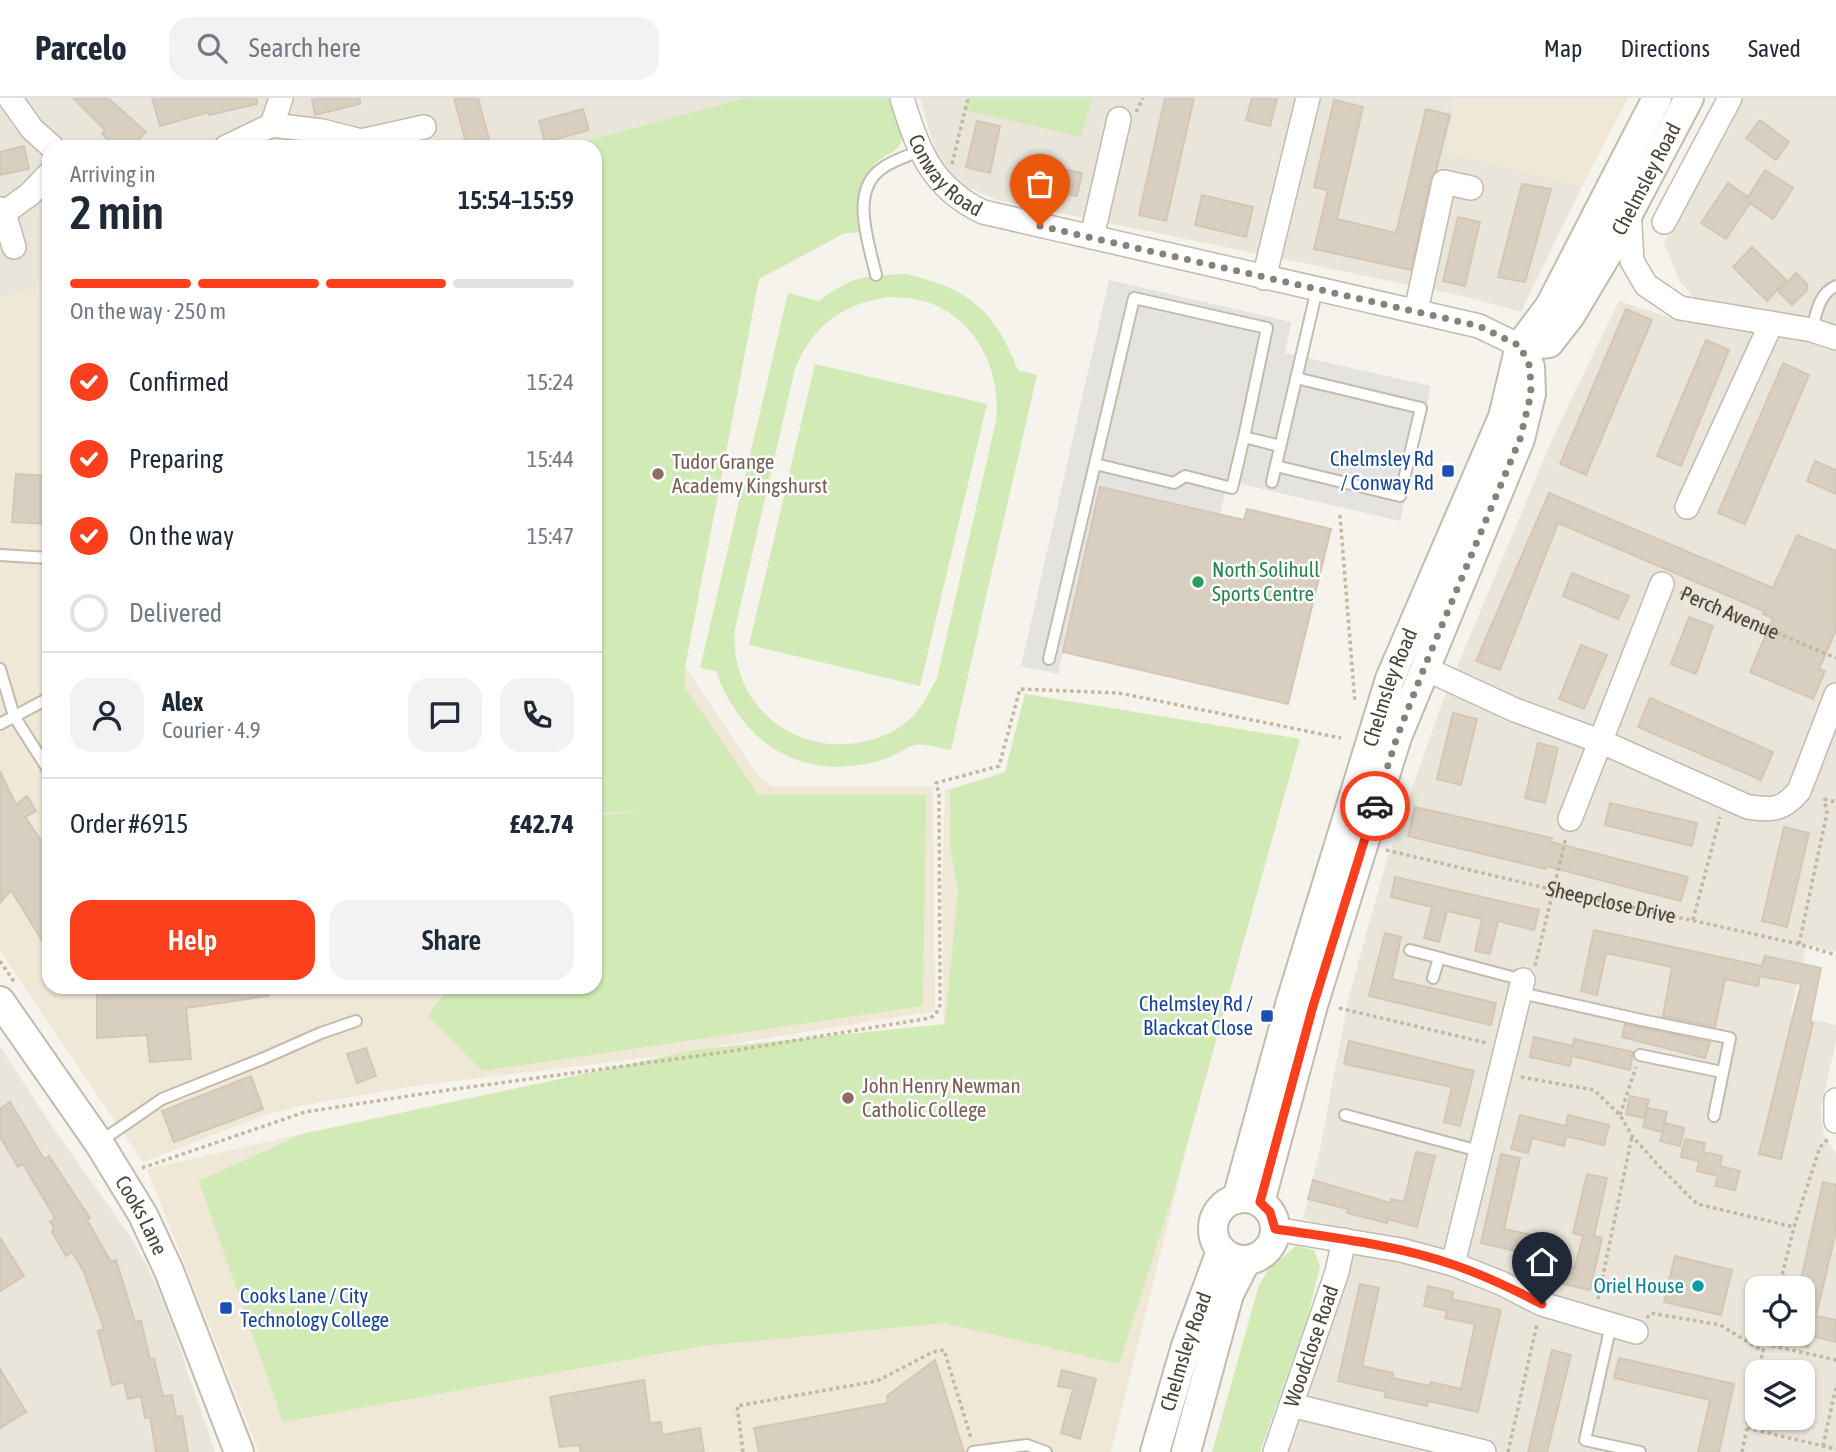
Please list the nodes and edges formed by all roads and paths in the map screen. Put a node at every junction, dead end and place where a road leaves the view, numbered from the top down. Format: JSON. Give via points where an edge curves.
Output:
{"nodes":[{"id":1,"x":10,"y":98,"type":"edge"},
{"id":2,"x":281,"y":98,"type":"edge"},
{"id":3,"x":902,"y":98,"type":"edge"},
{"id":4,"x":968,"y":98,"type":"edge"},
{"id":5,"x":1308,"y":98,"type":"edge"},
{"id":6,"x":1657,"y":98,"type":"edge"},
{"id":7,"x":1689,"y":98,"type":"edge"},
{"id":8,"x":1730,"y":98,"type":"edge"},
{"id":9,"x":1119,"y":119,"type":"dead end"},
{"id":10,"x":272,"y":125,"type":"junction"},
{"id":11,"x":424,"y":127,"type":"dead end"},
{"id":12,"x":44,"y":140,"type":"edge"},
{"id":13,"x":241,"y":140,"type":"edge"},
{"id":14,"x":349,"y":140,"type":"edge"},
{"id":15,"x":376,"y":140,"type":"edge"},
{"id":16,"x":919,"y":150,"type":"junction"},
{"id":17,"x":42,"y":181,"type":"edge"},
{"id":18,"x":1471,"y":188,"type":"dead end"},
{"id":19,"x":946,"y":189,"type":"junction"},
{"id":20,"x":1629,"y":209,"type":"junction"},
{"id":21,"x":2,"y":211,"type":"edge"},
{"id":22,"x":1664,"y":222,"type":"dead end"},
{"id":23,"x":1092,"y":237,"type":"junction"},
{"id":24,"x":14,"y":247,"type":"dead end"},
{"id":25,"x":876,"y":275,"type":"dead end"},
{"id":26,"x":1264,"y":278,"type":"junction"},
{"id":27,"x":1836,"y":286,"type":"edge"},
{"id":28,"x":1317,"y":289,"type":"junction"},
{"id":29,"x":1416,"y":311,"type":"junction"},
{"id":30,"x":1771,"y":324,"type":"junction"},
{"id":31,"x":1812,"y":330,"type":"junction"},
{"id":32,"x":1836,"y":338,"type":"edge"},
{"id":33,"x":1520,"y":346,"type":"junction"},
{"id":34,"x":1296,"y":378,"type":"junction"},
{"id":35,"x":1244,"y":437,"type":"junction"},
{"id":36,"x":1280,"y":446,"type":"junction"},
{"id":37,"x":1095,"y":464,"type":"junction"},
{"id":38,"x":1276,"y":466,"type":"junction"},
{"id":39,"x":1272,"y":482,"type":"dead end"},
{"id":40,"x":1687,"y":507,"type":"dead end"},
{"id":41,"x":1340,"y":515,"type":"dead end"},
{"id":42,"x":0,"y":555,"type":"edge"},
{"id":43,"x":42,"y":558,"type":"edge"},
{"id":44,"x":1662,"y":584,"type":"joint"},
{"id":45,"x":1836,"y":658,"type":"edge"},
{"id":46,"x":1049,"y":659,"type":"dead end"},
{"id":47,"x":1424,"y":668,"type":"junction"},
{"id":48,"x":0,"y":669,"type":"edge"},
{"id":49,"x":1836,"y":695,"type":"edge"},
{"id":50,"x":42,"y":702,"type":"edge"},
{"id":51,"x":1355,"y":704,"type":"dead end"},
{"id":52,"x":14,"y":716,"type":"junction"},
{"id":53,"x":0,"y":724,"type":"edge"},
{"id":54,"x":1341,"y":738,"type":"dead end"},
{"id":55,"x":1602,"y":742,"type":"junction"},
{"id":56,"x":42,"y":760,"type":"edge"},
{"id":57,"x":1726,"y":797,"type":"junction"},
{"id":58,"x":1824,"y":799,"type":"dead end"},
{"id":59,"x":1570,"y":819,"type":"joint"},
{"id":60,"x":1386,"y":850,"type":"dead end"},
{"id":61,"x":1554,"y":890,"type":"junction"},
{"id":62,"x":1693,"y":920,"type":"junction"},
{"id":63,"x":1799,"y":944,"type":"junction"},
{"id":64,"x":1410,"y":950,"type":"dead end"},
{"id":65,"x":1836,"y":956,"type":"edge"},
{"id":66,"x":1439,"y":958,"type":"junction"},
{"id":67,"x":1433,"y":978,"type":"dead end"},
{"id":68,"x":1522,"y":987,"type":"junction"},
{"id":69,"x":0,"y":1001,"type":"edge"},
{"id":70,"x":1339,"y":1007,"type":"dead end"},
{"id":71,"x":356,"y":1021,"type":"dead end"},
{"id":72,"x":1640,"y":1055,"type":"dead end"},
{"id":73,"x":1503,"y":1065,"type":"junction"},
{"id":74,"x":1722,"y":1072,"type":"junction"},
{"id":75,"x":1836,"y":1100,"type":"edge"},
{"id":76,"x":1345,"y":1115,"type":"dead end"},
{"id":77,"x":1714,"y":1116,"type":"dead end"},
{"id":78,"x":1836,"y":1121,"type":"edge"},
{"id":79,"x":1836,"y":1132,"type":"edge"},
{"id":80,"x":1632,"y":1136,"type":"junction"},
{"id":81,"x":99,"y":1143,"type":"junction"},
{"id":82,"x":1479,"y":1151,"type":"junction"},
{"id":83,"x":140,"y":1168,"type":"dead end"},
{"id":84,"x":1248,"y":1201,"type":"junction"},
{"id":85,"x":1794,"y":1227,"type":"junction"},
{"id":86,"x":1275,"y":1229,"type":"junction"},
{"id":87,"x":1345,"y":1240,"type":"junction"},
{"id":88,"x":1234,"y":1256,"type":"junction"},
{"id":89,"x":1453,"y":1264,"type":"junction"},
{"id":90,"x":1782,"y":1276,"type":"edge"},
{"id":91,"x":1542,"y":1304,"type":"junction"},
{"id":92,"x":1602,"y":1323,"type":"junction"},
{"id":93,"x":1636,"y":1332,"type":"joint"},
{"id":94,"x":1764,"y":1346,"type":"edge"},
{"id":95,"x":1774,"y":1346,"type":"edge"},
{"id":96,"x":1763,"y":1351,"type":"junction"},
{"id":97,"x":1761,"y":1360,"type":"edge"},
{"id":98,"x":1836,"y":1360,"type":"edge"},
{"id":99,"x":1836,"y":1387,"type":"edge"},
{"id":100,"x":1291,"y":1405,"type":"junction"},
{"id":101,"x":1747,"y":1430,"type":"edge"},
{"id":102,"x":1755,"y":1430,"type":"edge"},
{"id":103,"x":1823,"y":1446,"type":"junction"},
{"id":104,"x":1836,"y":1449,"type":"edge"},
{"id":105,"x":239,"y":1452,"type":"edge"},
{"id":106,"x":743,"y":1452,"type":"edge"},
{"id":107,"x":973,"y":1452,"type":"edge"},
{"id":108,"x":1046,"y":1452,"type":"edge"},
{"id":109,"x":1155,"y":1452,"type":"edge"},
{"id":110,"x":1186,"y":1452,"type":"edge"},
{"id":111,"x":1275,"y":1452,"type":"edge"},
{"id":112,"x":1485,"y":1452,"type":"edge"},
{"id":113,"x":1508,"y":1452,"type":"edge"},
{"id":114,"x":1640,"y":1452,"type":"edge"},
{"id":115,"x":1742,"y":1452,"type":"edge"}],
"edges":[{"from":1,"to":12,"type":"street"},
{"from":2,"to":10,"type":"street"},
{"from":3,"to":16,"type":"street","name":"Conway Road"},
{"from":4,"to":19,"type":"path"},
{"from":5,"to":26,"type":"street"},
{"from":6,"to":33,"type":"street","name":"Chelmsley Road","via":[[1550,306]]},
{"from":7,"to":20,"type":"street","name":"Chelmsley Road"},
{"from":8,"to":22,"type":"street"},
{"from":9,"to":23,"type":"street"},
{"from":10,"to":13,"type":"street"},
{"from":10,"to":14,"type":"street","via":[[322,131]]},
{"from":11,"to":15,"type":"street"},
{"from":16,"to":19,"type":"street","name":"Conway Road"},
{"from":16,"to":25,"type":"lane","via":[[883,167],[870,179],[863,200]]},
{"from":17,"to":21,"type":"street"},
{"from":18,"to":29,"type":"street","via":[[1444,182]]},
{"from":19,"to":23,"type":"street","name":"Conway Road","via":[[983,212]]},
{"from":20,"to":30,"type":"street","via":[[1632,261],[1646,285],[1681,308]]},
{"from":20,"to":33,"type":"street","name":"Chelmsley Road","via":[[1576,306],[1549,343]]},
{"from":21,"to":24,"type":"street"},
{"from":23,"to":26,"type":"street","name":"Conway Road"},
{"from":26,"to":28,"type":"street","name":"Conway Road"},
{"from":27,"to":31,"type":"lane","via":[[1821,298]]},
{"from":28,"to":29,"type":"street","name":"Conway Road"},
{"from":28,"to":34,"type":"lane"},
{"from":29,"to":33,"type":"street","name":"Conway Road","via":[[1479,326]]},
{"from":30,"to":31,"type":"street"},
{"from":30,"to":40,"type":"street"},
{"from":31,"to":32,"type":"street"},
{"from":33,"to":47,"type":"street","name":"Chelmsley Road","via":[[1530,367],[1531,394],[1520,439]]},
{"from":33,"to":84,"type":"street","name":"Chelmsley Road","via":[[1503,417],[1390,679],[1292,998]]},
{"from":34,"to":36,"type":"lane"},
{"from":34,"to":38,"type":"lane","via":[[1421,408],[1400,496]]},
{"from":35,"to":36,"type":"lane"},
{"from":35,"to":37,"type":"lane","via":[[1232,488],[1185,476],[1174,483]]},
{"from":35,"to":37,"type":"lane","via":[[1267,328],[1134,298]]},
{"from":36,"to":38,"type":"lane"},
{"from":37,"to":46,"type":"lane"},
{"from":38,"to":39,"type":"lane"},
{"from":41,"to":51,"type":"path"},
{"from":42,"to":43,"type":"lane"},
{"from":44,"to":45,"type":"path","name":"Perch Avenue"},
{"from":44,"to":55,"type":"street","name":"Perch Avenue"},
{"from":47,"to":55,"type":"street","via":[[1515,710]]},
{"from":47,"to":84,"type":"street","name":"Chelmsley Road","via":[[1397,737]]},
{"from":48,"to":52,"type":"lane"},
{"from":49,"to":57,"type":"street","via":[[1799,791],[1788,804],[1755,808]]},
{"from":50,"to":52,"type":"lane"},
{"from":52,"to":53,"type":"lane"},
{"from":52,"to":56,"type":"lane"},
{"from":54,"to":83,"type":"path","via":[[1119,693],[1020,689],[999,766],[936,783],[940,1005],[930,1018],[305,1112]]},
{"from":55,"to":57,"type":"street"},
{"from":55,"to":59,"type":"street","name":"Perch Avenue"},
{"from":57,"to":62,"type":"path"},
{"from":58,"to":63,"type":"path","via":[[1827,813]]},
{"from":59,"to":61,"type":"path"},
{"from":60,"to":61,"type":"path","name":"Sheepclose Drive"},
{"from":61,"to":62,"type":"path","name":"Sheepclose Drive"},
{"from":61,"to":68,"type":"path","via":[[1534,971]]},
{"from":62,"to":63,"type":"path","name":"Sheepclose Drive"},
{"from":63,"to":65,"type":"path","name":"Sheepclose Drive"},
{"from":64,"to":66,"type":"lane"},
{"from":66,"to":67,"type":"lane"},
{"from":66,"to":68,"type":"lane"},
{"from":68,"to":73,"type":"street"},
{"from":68,"to":74,"type":"lane","via":[[1730,1038]]},
{"from":69,"to":81,"type":"street","name":"Cooks Lane"},
{"from":70,"to":73,"type":"path","via":[[1485,1042]]},
{"from":71,"to":81,"type":"lane","via":[[162,1099]]},
{"from":72,"to":74,"type":"lane"},
{"from":73,"to":80,"type":"path","via":[[1594,1090],[1620,1115]]},
{"from":73,"to":82,"type":"street"},
{"from":74,"to":77,"type":"lane"},
{"from":75,"to":78,"type":"street"},
{"from":76,"to":82,"type":"lane"},
{"from":79,"to":85,"type":"path","via":[[1820,1147]]},
{"from":80,"to":85,"type":"path","via":[[1697,1204]]},
{"from":80,"to":92,"type":"path"},
{"from":81,"to":105,"type":"street","name":"Cooks Lane","via":[[143,1215],[169,1271]]},
{"from":82,"to":89,"type":"street"},
{"from":84,"to":86,"type":"street","via":[[1270,1212]]},
{"from":84,"to":88,"type":"street","name":"Chelmsley Road","via":[[1219,1210],[1214,1220],[1214,1237]]},
{"from":85,"to":90,"type":"path"},
{"from":86,"to":87,"type":"street"},
{"from":86,"to":88,"type":"street","name":"Chelmsley Road","via":[[1268,1250],[1259,1257]]},
{"from":87,"to":89,"type":"street"},
{"from":87,"to":100,"type":"street","name":"Woodclose Road"},
{"from":88,"to":109,"type":"street","name":"Chelmsley Road","via":[[1186,1346]]},
{"from":88,"to":110,"type":"street","name":"Chelmsley Road","via":[[1230,1294]]},
{"from":89,"to":91,"type":"street"},
{"from":91,"to":92,"type":"street"},
{"from":91,"to":113,"type":"path"},
{"from":92,"to":93,"type":"street"},
{"from":92,"to":114,"type":"lane","via":[[1585,1440]]},
{"from":93,"to":96,"type":"path","via":[[1651,1313],[1720,1325]]},
{"from":94,"to":96,"type":"path"},
{"from":95,"to":98,"type":"path"},
{"from":96,"to":97,"type":"path"},
{"from":99,"to":103,"type":"path"},
{"from":100,"to":111,"type":"street","name":"Woodclose Road"},
{"from":100,"to":112,"type":"street"},
{"from":101,"to":115,"type":"path"},
{"from":102,"to":103,"type":"path"},
{"from":103,"to":104,"type":"path"},
{"from":106,"to":107,"type":"path","via":[[737,1406],[877,1381],[944,1350]]},
{"from":107,"to":108,"type":"lane","via":[[1027,1445]]}]}
